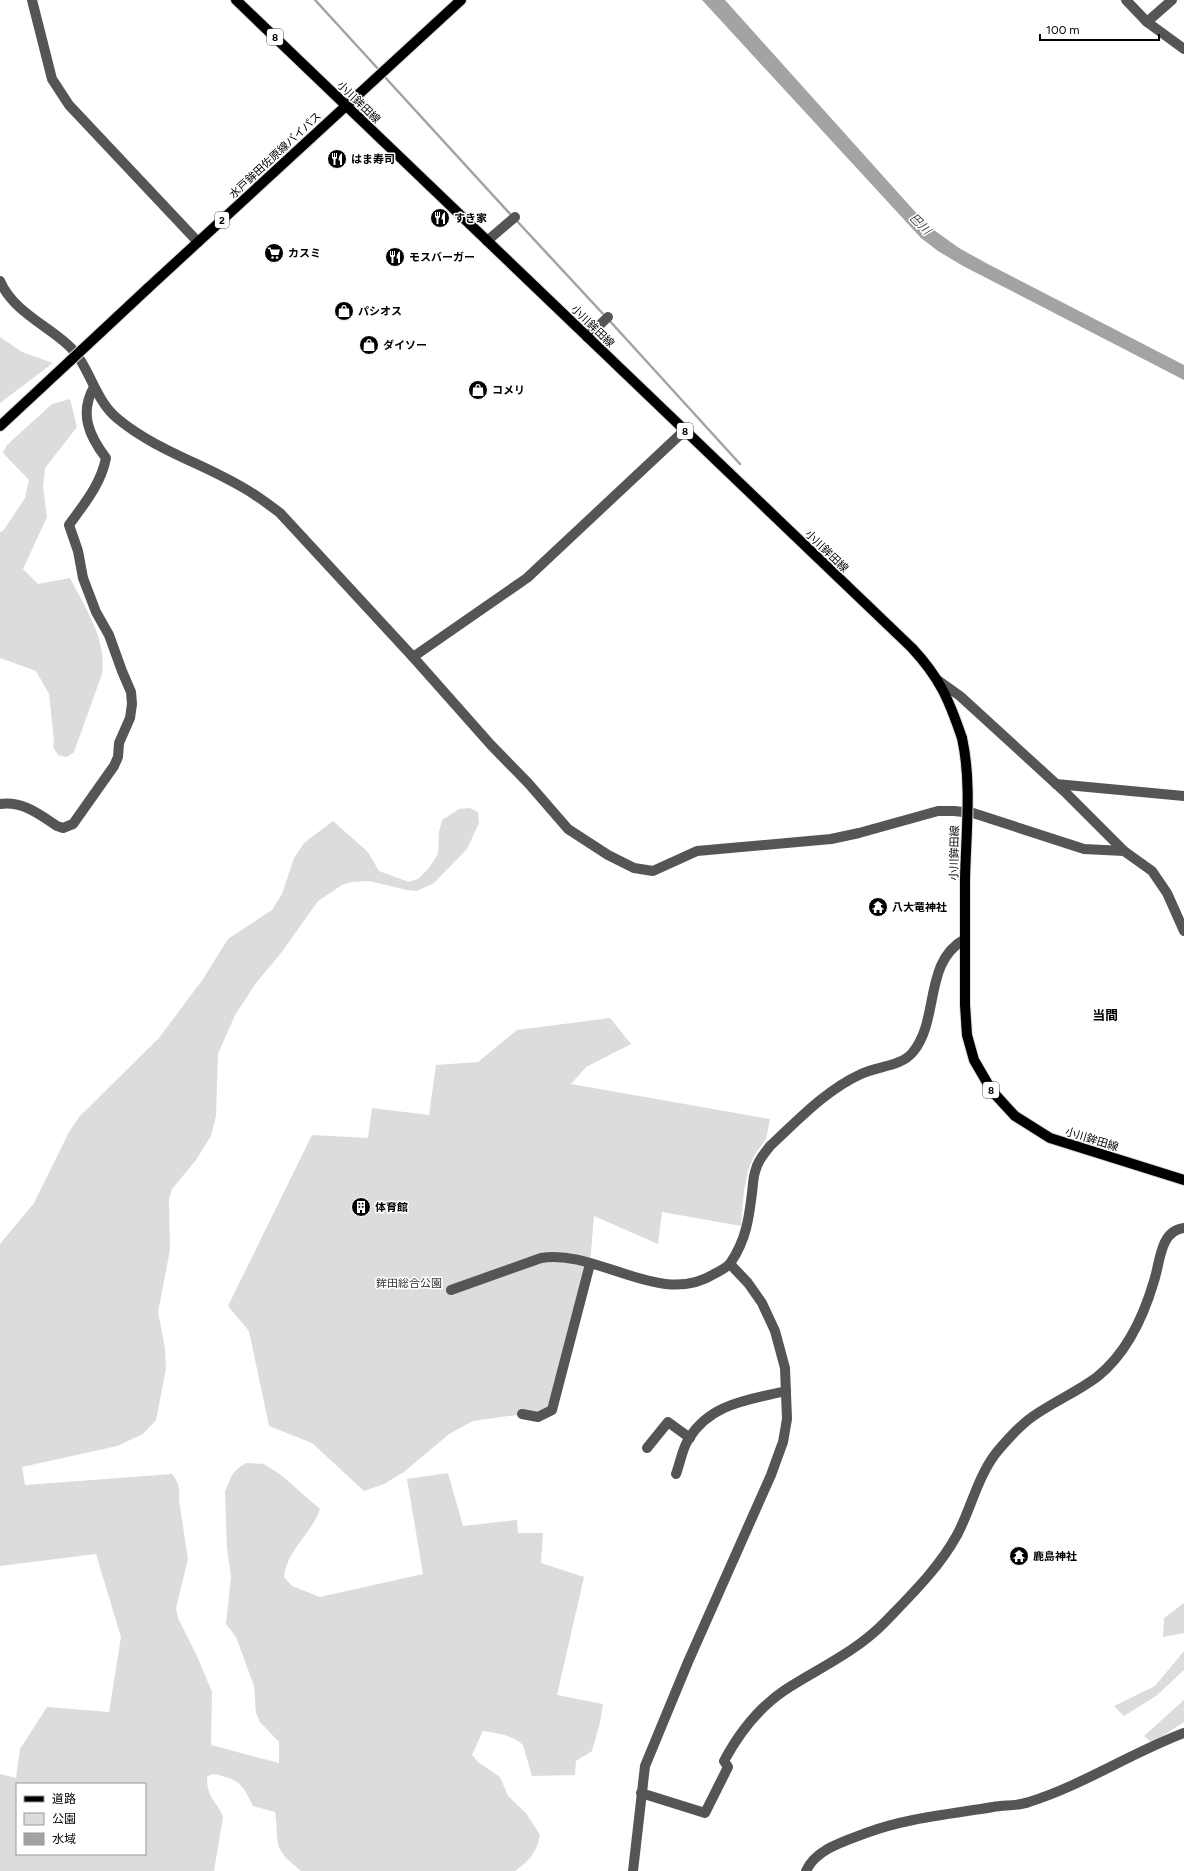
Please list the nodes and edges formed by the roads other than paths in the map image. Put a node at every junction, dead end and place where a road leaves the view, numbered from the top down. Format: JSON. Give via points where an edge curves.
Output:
{"nodes":[{"id":1,"x":32,"y":0,"type":"edge"},
{"id":2,"x":236,"y":0,"type":"edge"},
{"id":3,"x":461,"y":0,"type":"edge"},
{"id":4,"x":1126,"y":0,"type":"edge"},
{"id":5,"x":1172,"y":0,"type":"edge"},
{"id":6,"x":1147,"y":22,"type":"junction"},
{"id":7,"x":1184,"y":49,"type":"edge"},
{"id":8,"x":346,"y":106,"type":"junction"},
{"id":9,"x":514,"y":218,"type":"dead end"},
{"id":10,"x":487,"y":241,"type":"junction"},
{"id":11,"x":198,"y":242,"type":"junction"},
{"id":12,"x":0,"y":281,"type":"edge"},
{"id":13,"x":607,"y":319,"type":"dead end"},
{"id":14,"x":588,"y":337,"type":"junction"},
{"id":15,"x":94,"y":388,"type":"junction"},
{"id":16,"x":0,"y":426,"type":"edge"},
{"id":17,"x":684,"y":430,"type":"junction"},
{"id":18,"x":413,"y":657,"type":"junction"},
{"id":19,"x":939,"y":681,"type":"junction"},
{"id":20,"x":1056,"y":784,"type":"junction"},
{"id":21,"x":1184,"y":796,"type":"edge"},
{"id":22,"x":0,"y":804,"type":"edge"},
{"id":23,"x":1124,"y":851,"type":"junction"},
{"id":24,"x":1184,"y":931,"type":"edge"},
{"id":25,"x":965,"y":939,"type":"junction"},
{"id":26,"x":1184,"y":1180,"type":"edge"},
{"id":27,"x":1184,"y":1228,"type":"edge"},
{"id":28,"x":590,"y":1264,"type":"junction"},
{"id":29,"x":730,"y":1264,"type":"junction"},
{"id":30,"x":451,"y":1290,"type":"dead end"},
{"id":31,"x":786,"y":1391,"type":"junction"},
{"id":32,"x":522,"y":1414,"type":"dead end"},
{"id":33,"x":690,"y":1438,"type":"junction"},
{"id":34,"x":648,"y":1448,"type":"dead end"},
{"id":35,"x":676,"y":1474,"type":"dead end"},
{"id":36,"x":1184,"y":1733,"type":"edge"},
{"id":37,"x":641,"y":1793,"type":"junction"},
{"id":38,"x":633,"y":1871,"type":"edge"},
{"id":39,"x":806,"y":1871,"type":"edge"}],
"edges":[{"from":1,"to":11,"type":"street","via":[[52,79],[68,105]]},
{"from":2,"to":8,"type":"main road","name":"小川鉾田線","number":"8"},
{"from":3,"to":8,"type":"main road","name":"水戸鉾田佐原線バイパス","number":"2"},
{"from":4,"to":6,"type":"street"},
{"from":5,"to":6,"type":"street"},
{"from":6,"to":7,"type":"street"},
{"from":8,"to":10,"type":"main road","name":"小川鉾田線","number":"8"},
{"from":8,"to":11,"type":"main road","name":"水戸鉾田佐原線バイパス","number":"2"},
{"from":9,"to":10,"type":"street"},
{"from":10,"to":14,"type":"main road","name":"小川鉾田線","number":"8"},
{"from":11,"to":16,"type":"main road","name":"水戸鉾田佐原線バイパス","number":"2","bridge":true},
{"from":12,"to":15,"type":"street","via":[[10,298],[75,352]]},
{"from":13,"to":14,"type":"street"},
{"from":14,"to":17,"type":"main road","name":"小川鉾田線","number":"8"},
{"from":15,"to":18,"type":"street","via":[[116,418],[135,433],[255,494],[280,513]]},
{"from":15,"to":22,"type":"street","via":[[87,400],[88,427],[97,447],[106,458],[93,491],[69,525],[78,551],[82,578],[109,635],[131,692],[130,718],[119,744],[114,766],[73,824],[63,828],[22,805]]},
{"from":17,"to":18,"type":"street","via":[[527,578]]},
{"from":17,"to":19,"type":"main road","name":"小川鉾田線","number":"8","via":[[912,648]]},
{"from":18,"to":23,"type":"street","via":[[568,829],[634,868],[653,871],[697,851],[831,839],[938,811],[973,813],[1084,849]]},
{"from":19,"to":20,"type":"street","via":[[960,696]]},
{"from":19,"to":25,"type":"main road","name":"小川鉾田線","number":"8","bridge":true,"via":[[962,738],[967,783]]},
{"from":20,"to":21,"type":"street"},
{"from":20,"to":23,"type":"street"},
{"from":23,"to":24,"type":"street","via":[[1155,874],[1168,893]]},
{"from":25,"to":26,"type":"main road","name":"小川鉾田線","number":"8","via":[[966,1020],[970,1048],[983,1077],[1007,1109],[1026,1124],[1060,1142]]},
{"from":25,"to":29,"type":"street","via":[[951,949],[939,972],[925,1032],[912,1053],[905,1059],[862,1073],[834,1090],[762,1156],[755,1169],[745,1238]]},
{"from":27,"to":37,"type":"street","via":[[1174,1231],[1165,1242],[1145,1305],[1128,1340],[1112,1363],[1096,1378],[1032,1417],[996,1453],[984,1473],[958,1534],[926,1578],[885,1622],[846,1653],[785,1690],[750,1721],[724,1761],[728,1767],[705,1812]]},
{"from":28,"to":29,"type":"street","via":[[657,1282],[684,1284],[696,1283]]},
{"from":28,"to":30,"type":"street","via":[[554,1256],[541,1258]]},
{"from":28,"to":32,"type":"street","via":[[552,1410],[538,1417]]},
{"from":29,"to":31,"type":"street","via":[[748,1283],[769,1317],[784,1359]]},
{"from":31,"to":33,"type":"street","via":[[718,1410],[707,1417]]},
{"from":31,"to":37,"type":"street","via":[[787,1419],[778,1456],[654,1743],[645,1766]]},
{"from":33,"to":34,"type":"street","via":[[668,1422]]},
{"from":33,"to":35,"type":"street"},
{"from":36,"to":39,"type":"street","via":[[1126,1758],[1069,1788],[1028,1802],[895,1823],[867,1832],[841,1842],[817,1856]]},
{"from":37,"to":38,"type":"street"}]}
